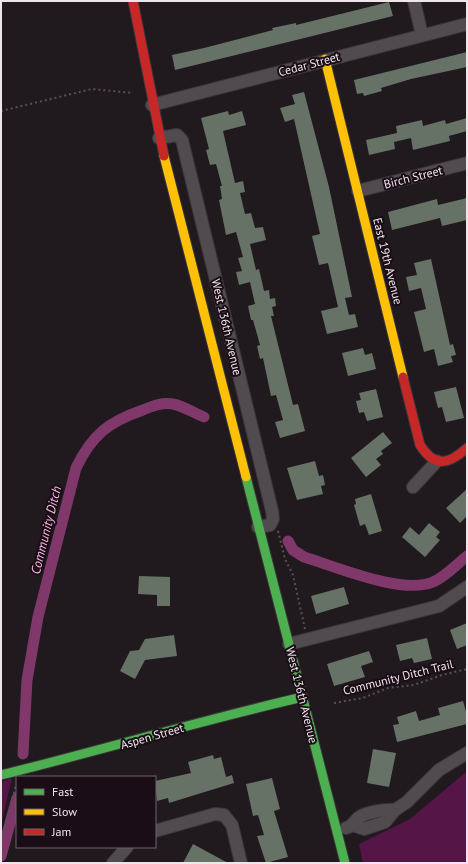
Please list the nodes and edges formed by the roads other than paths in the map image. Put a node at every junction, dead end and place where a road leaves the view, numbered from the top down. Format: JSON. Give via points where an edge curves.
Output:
{"nodes":[{"id":1,"x":133,"y":1,"type":"edge"},
{"id":2,"x":414,"y":1,"type":"edge"},
{"id":3,"x":467,"y":24,"type":"edge"},
{"id":4,"x":422,"y":35,"type":"junction"},
{"id":5,"x":326,"y":59,"type":"junction"},
{"id":6,"x":152,"y":105,"type":"junction"},
{"id":7,"x":159,"y":138,"type":"junction"},
{"id":8,"x":467,"y":163,"type":"edge"},
{"id":9,"x":358,"y":191,"type":"junction"},
{"id":10,"x":467,"y":448,"type":"edge"},
{"id":11,"x":437,"y":461,"type":"junction"},
{"id":12,"x":413,"y":487,"type":"dead end"},
{"id":13,"x":258,"y":528,"type":"junction"},
{"id":14,"x":467,"y":587,"type":"edge"},
{"id":15,"x":289,"y":644,"type":"junction"},
{"id":16,"x":303,"y":697,"type":"junction"},
{"id":17,"x":467,"y":753,"type":"edge"},
{"id":18,"x":1,"y":774,"type":"edge"},
{"id":19,"x":337,"y":830,"type":"junction"},
{"id":20,"x":156,"y":831,"type":"edge"},
{"id":21,"x":127,"y":848,"type":"edge"},
{"id":22,"x":112,"y":863,"type":"edge"},
{"id":23,"x":241,"y":863,"type":"edge"},
{"id":24,"x":345,"y":863,"type":"edge"}],
"edges":[{"from":1,"to":6,"type":"main road","name":"West 136th Avenue"},
{"from":2,"to":4,"type":"street"},
{"from":3,"to":4,"type":"street","name":"Cedar Street"},
{"from":4,"to":5,"type":"street","name":"Cedar Street"},
{"from":5,"to":6,"type":"street","name":"Cedar Street"},
{"from":5,"to":9,"type":"main road","name":"East 19th Avenue"},
{"from":6,"to":7,"type":"main road","name":"West 136th Avenue"},
{"from":7,"to":13,"type":"main road","name":"West 136th Avenue"},
{"from":7,"to":13,"type":"street","name":"West 136th Avenue","via":[[177,135],[182,140],[272,511],[273,519],[270,525]]},
{"from":8,"to":9,"type":"street","name":"Birch Street"},
{"from":9,"to":11,"type":"main road","name":"East 19th Avenue","via":[[420,445],[430,458]]},
{"from":10,"to":11,"type":"main road","via":[[451,461]]},
{"from":11,"to":12,"type":"street"},
{"from":13,"to":15,"type":"main road","name":"West 136th Avenue"},
{"from":14,"to":15,"type":"street","via":[[439,606]]},
{"from":15,"to":16,"type":"main road","name":"West 136th Avenue"},
{"from":16,"to":18,"type":"main road","name":"Aspen Street","via":[[228,714],[109,748]]},
{"from":16,"to":19,"type":"main road","name":"West 136th Avenue"},
{"from":17,"to":19,"type":"street","via":[[437,767],[407,802],[395,810],[385,822],[364,829],[353,826]]},
{"from":19,"to":24,"type":"main road","name":"West 136th Avenue"},
{"from":20,"to":23,"type":"street","via":[[215,814],[224,815],[232,825]]},
{"from":21,"to":22,"type":"street"}]}
